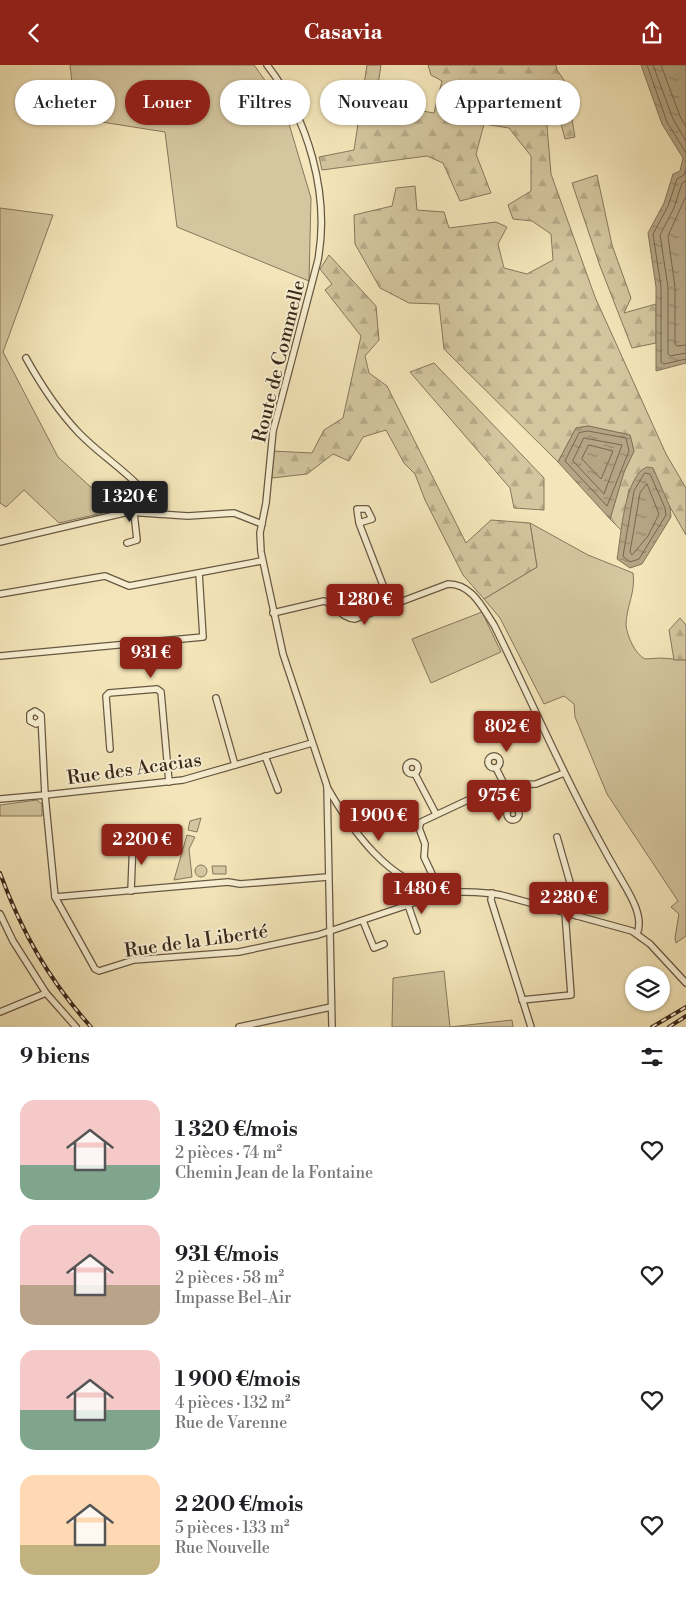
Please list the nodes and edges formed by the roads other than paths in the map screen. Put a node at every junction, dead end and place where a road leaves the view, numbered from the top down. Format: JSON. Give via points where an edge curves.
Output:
{"nodes":[{"id":1,"x":267,"y":65,"type":"edge"},
{"id":2,"x":26,"y":358,"type":"dead end"},
{"id":3,"x":134,"y":513,"type":"junction"},
{"id":4,"x":160,"y":514,"type":"junction"},
{"id":5,"x":360,"y":523,"type":"dead end"},
{"id":6,"x":262,"y":524,"type":"junction"},
{"id":7,"x":0,"y":542,"type":"edge"},
{"id":8,"x":127,"y":543,"type":"dead end"},
{"id":9,"x":261,"y":561,"type":"junction"},
{"id":10,"x":199,"y":573,"type":"junction"},
{"id":11,"x":0,"y":594,"type":"edge"},
{"id":12,"x":391,"y":606,"type":"junction"},
{"id":13,"x":272,"y":613,"type":"junction"},
{"id":14,"x":0,"y":655,"type":"edge"},
{"id":15,"x":216,"y":698,"type":"dead end"},
{"id":16,"x":41,"y":720,"type":"dead end"},
{"id":17,"x":312,"y":743,"type":"junction"},
{"id":18,"x":110,"y":749,"type":"dead end"},
{"id":19,"x":265,"y":757,"type":"junction"},
{"id":20,"x":235,"y":765,"type":"junction"},
{"id":21,"x":496,"y":768,"type":"dead end"},
{"id":22,"x":564,"y":773,"type":"junction"},
{"id":23,"x":415,"y":774,"type":"dead end"},
{"id":24,"x":169,"y":781,"type":"junction"},
{"id":25,"x":502,"y":784,"type":"junction"},
{"id":26,"x":327,"y":786,"type":"junction"},
{"id":27,"x":278,"y":790,"type":"dead end"},
{"id":28,"x":46,"y":795,"type":"junction"},
{"id":29,"x":0,"y":799,"type":"edge"},
{"id":30,"x":511,"y":808,"type":"dead end"},
{"id":31,"x":436,"y":814,"type":"junction"},
{"id":32,"x":557,"y":837,"type":"dead end"},
{"id":33,"x":133,"y":840,"type":"dead end"},
{"id":34,"x":328,"y":877,"type":"junction"},
{"id":35,"x":131,"y":891,"type":"junction"},
{"id":36,"x":440,"y":891,"type":"junction"},
{"id":37,"x":492,"y":893,"type":"junction"},
{"id":38,"x":55,"y":897,"type":"junction"},
{"id":39,"x":408,"y":905,"type":"junction"},
{"id":40,"x":566,"y":912,"type":"junction"},
{"id":41,"x":0,"y":914,"type":"edge"},
{"id":42,"x":577,"y":916,"type":"junction"},
{"id":43,"x":363,"y":921,"type":"junction"},
{"id":44,"x":417,"y":931,"type":"dead end"},
{"id":45,"x":329,"y":933,"type":"junction"},
{"id":46,"x":637,"y":933,"type":"junction"},
{"id":47,"x":384,"y":944,"type":"dead end"},
{"id":48,"x":686,"y":983,"type":"edge"},
{"id":49,"x":46,"y":993,"type":"junction"},
{"id":50,"x":522,"y":1000,"type":"junction"},
{"id":51,"x":331,"y":1007,"type":"junction"},
{"id":52,"x":0,"y":1012,"type":"edge"},
{"id":53,"x":76,"y":1027,"type":"edge"},
{"id":54,"x":239,"y":1027,"type":"edge"},
{"id":55,"x":332,"y":1027,"type":"edge"},
{"id":56,"x":530,"y":1027,"type":"edge"}],
"edges":[{"from":1,"to":6,"type":"street","name":"Route de Commelle","via":[[289,99],[301,127],[318,183],[322,223],[313,283],[273,431]]},
{"from":2,"to":4,"type":"street","via":[[44,391],[80,434],[144,488]]},
{"from":3,"to":4,"type":"street"},
{"from":3,"to":7,"type":"street"},
{"from":3,"to":8,"type":"street","via":[[137,540]]},
{"from":4,"to":6,"type":"street","via":[[234,513]]},
{"from":5,"to":12,"type":"street"},
{"from":6,"to":9,"type":"street","name":"Route de Commelle"},
{"from":9,"to":10,"type":"street"},
{"from":9,"to":13,"type":"street","name":"Route de Commelle"},
{"from":10,"to":11,"type":"street","via":[[130,586],[105,576]]},
{"from":10,"to":14,"type":"street","via":[[203,637]]},
{"from":12,"to":13,"type":"street","via":[[355,619],[344,616],[324,601]]},
{"from":12,"to":22,"type":"street","via":[[448,584],[460,585],[474,596],[494,625]]},
{"from":13,"to":17,"type":"street","name":"Route de Commelle"},
{"from":15,"to":20,"type":"street"},
{"from":16,"to":28,"type":"street"},
{"from":17,"to":19,"type":"street","name":"Rue des Acacias"},
{"from":17,"to":26,"type":"street","name":"Route de Commelle"},
{"from":18,"to":24,"type":"street","via":[[106,696],[109,693],[156,689],[161,692]]},
{"from":19,"to":20,"type":"street","name":"Rue des Acacias"},
{"from":19,"to":27,"type":"street"},
{"from":20,"to":24,"type":"street","name":"Rue des Acacias"},
{"from":21,"to":25,"type":"street"},
{"from":22,"to":25,"type":"street","via":[[536,785]]},
{"from":22,"to":46,"type":"street","via":[[587,821],[628,891],[640,923]]},
{"from":23,"to":31,"type":"street"},
{"from":24,"to":28,"type":"street","name":"Rue des Acacias"},
{"from":25,"to":30,"type":"street"},
{"from":25,"to":31,"type":"street"},
{"from":26,"to":34,"type":"street","name":"Route de Commelle"},
{"from":26,"to":36,"type":"street","via":[[351,824],[387,865],[409,880]]},
{"from":28,"to":29,"type":"street","name":"Rue des Acacias"},
{"from":28,"to":38,"type":"street"},
{"from":31,"to":36,"type":"street","via":[[421,822],[419,828],[425,844],[424,857]]},
{"from":32,"to":42,"type":"street"},
{"from":33,"to":35,"type":"street"},
{"from":34,"to":35,"type":"street","via":[[240,884],[228,881]]},
{"from":34,"to":45,"type":"street","name":"Route de Commelle"},
{"from":35,"to":38,"type":"street"},
{"from":36,"to":37,"type":"street"},
{"from":36,"to":39,"type":"street","name":"Rue de la Liberté"},
{"from":37,"to":40,"type":"street"},
{"from":37,"to":50,"type":"street","via":[[491,900]]},
{"from":38,"to":45,"type":"street","name":"Rue de la Liberté","via":[[99,971],[134,960],[238,953]]},
{"from":39,"to":43,"type":"street","name":"Rue de la Liberté"},
{"from":39,"to":44,"type":"street"},
{"from":40,"to":42,"type":"street"},
{"from":40,"to":50,"type":"street","via":[[571,995]]},
{"from":41,"to":49,"type":"street","via":[[12,941]]},
{"from":42,"to":46,"type":"street"},
{"from":43,"to":45,"type":"street","name":"Rue de la Liberté"},
{"from":43,"to":47,"type":"street","via":[[374,948]]},
{"from":45,"to":51,"type":"street","name":"Route de Commelle"},
{"from":46,"to":48,"type":"street"},
{"from":49,"to":52,"type":"street"},
{"from":49,"to":53,"type":"street"},
{"from":50,"to":56,"type":"street"},
{"from":51,"to":54,"type":"street"},
{"from":51,"to":55,"type":"street","name":"Route de Commelle"}]}
